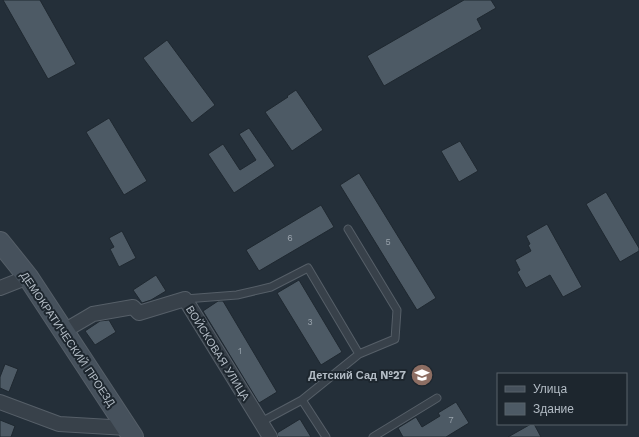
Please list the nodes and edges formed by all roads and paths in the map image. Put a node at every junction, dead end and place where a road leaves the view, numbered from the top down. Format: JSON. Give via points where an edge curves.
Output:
{"nodes":[{"id":1,"x":348,"y":228,"type":"dead end"},
{"id":2,"x":0,"y":242,"type":"edge"},
{"id":3,"x":28,"y":276,"type":"junction"},
{"id":4,"x":0,"y":288,"type":"edge"},
{"id":5,"x":185,"y":299,"type":"junction"},
{"id":6,"x":64,"y":331,"type":"junction"},
{"id":7,"x":359,"y":354,"type":"junction"},
{"id":8,"x":437,"y":398,"type":"dead end"},
{"id":9,"x":302,"y":400,"type":"junction"},
{"id":10,"x":0,"y":402,"type":"edge"},
{"id":11,"x":261,"y":422,"type":"junction"},
{"id":12,"x":130,"y":432,"type":"edge"},
{"id":13,"x":270,"y":437,"type":"edge"},
{"id":14,"x":326,"y":437,"type":"edge"},
{"id":15,"x":373,"y":437,"type":"edge"}],
"edges":[{"from":1,"to":7,"type":"lane","via":[[397,310],[395,339]]},
{"from":2,"to":3,"type":"main road","name":"ДЕМОКРАТИЧЕСКИЙ ПРОЕЗД"},
{"from":3,"to":4,"type":"street"},
{"from":3,"to":6,"type":"main road","name":"ДЕМОКРАТИЧЕСКИЙ ПРОЕЗД"},
{"from":5,"to":6,"type":"street","name":"ВОЙСКОВАЯ УЛИЦА","via":[[139,313],[133,307],[93,314]]},
{"from":5,"to":7,"type":"lane","via":[[237,295],[270,287],[308,268]]},
{"from":5,"to":11,"type":"street","name":"ВОЙСКОВАЯ УЛИЦА"},
{"from":6,"to":12,"type":"main road","name":"ДЕМОКРАТИЧЕСКИЙ ПРОЕЗД"},
{"from":7,"to":9,"type":"lane"},
{"from":8,"to":15,"type":"lane"},
{"from":9,"to":11,"type":"lane"},
{"from":9,"to":14,"type":"lane"},
{"from":10,"to":12,"type":"street","via":[[58,424]]},
{"from":11,"to":13,"type":"street","name":"ВОЙСКОВАЯ УЛИЦА"}]}
